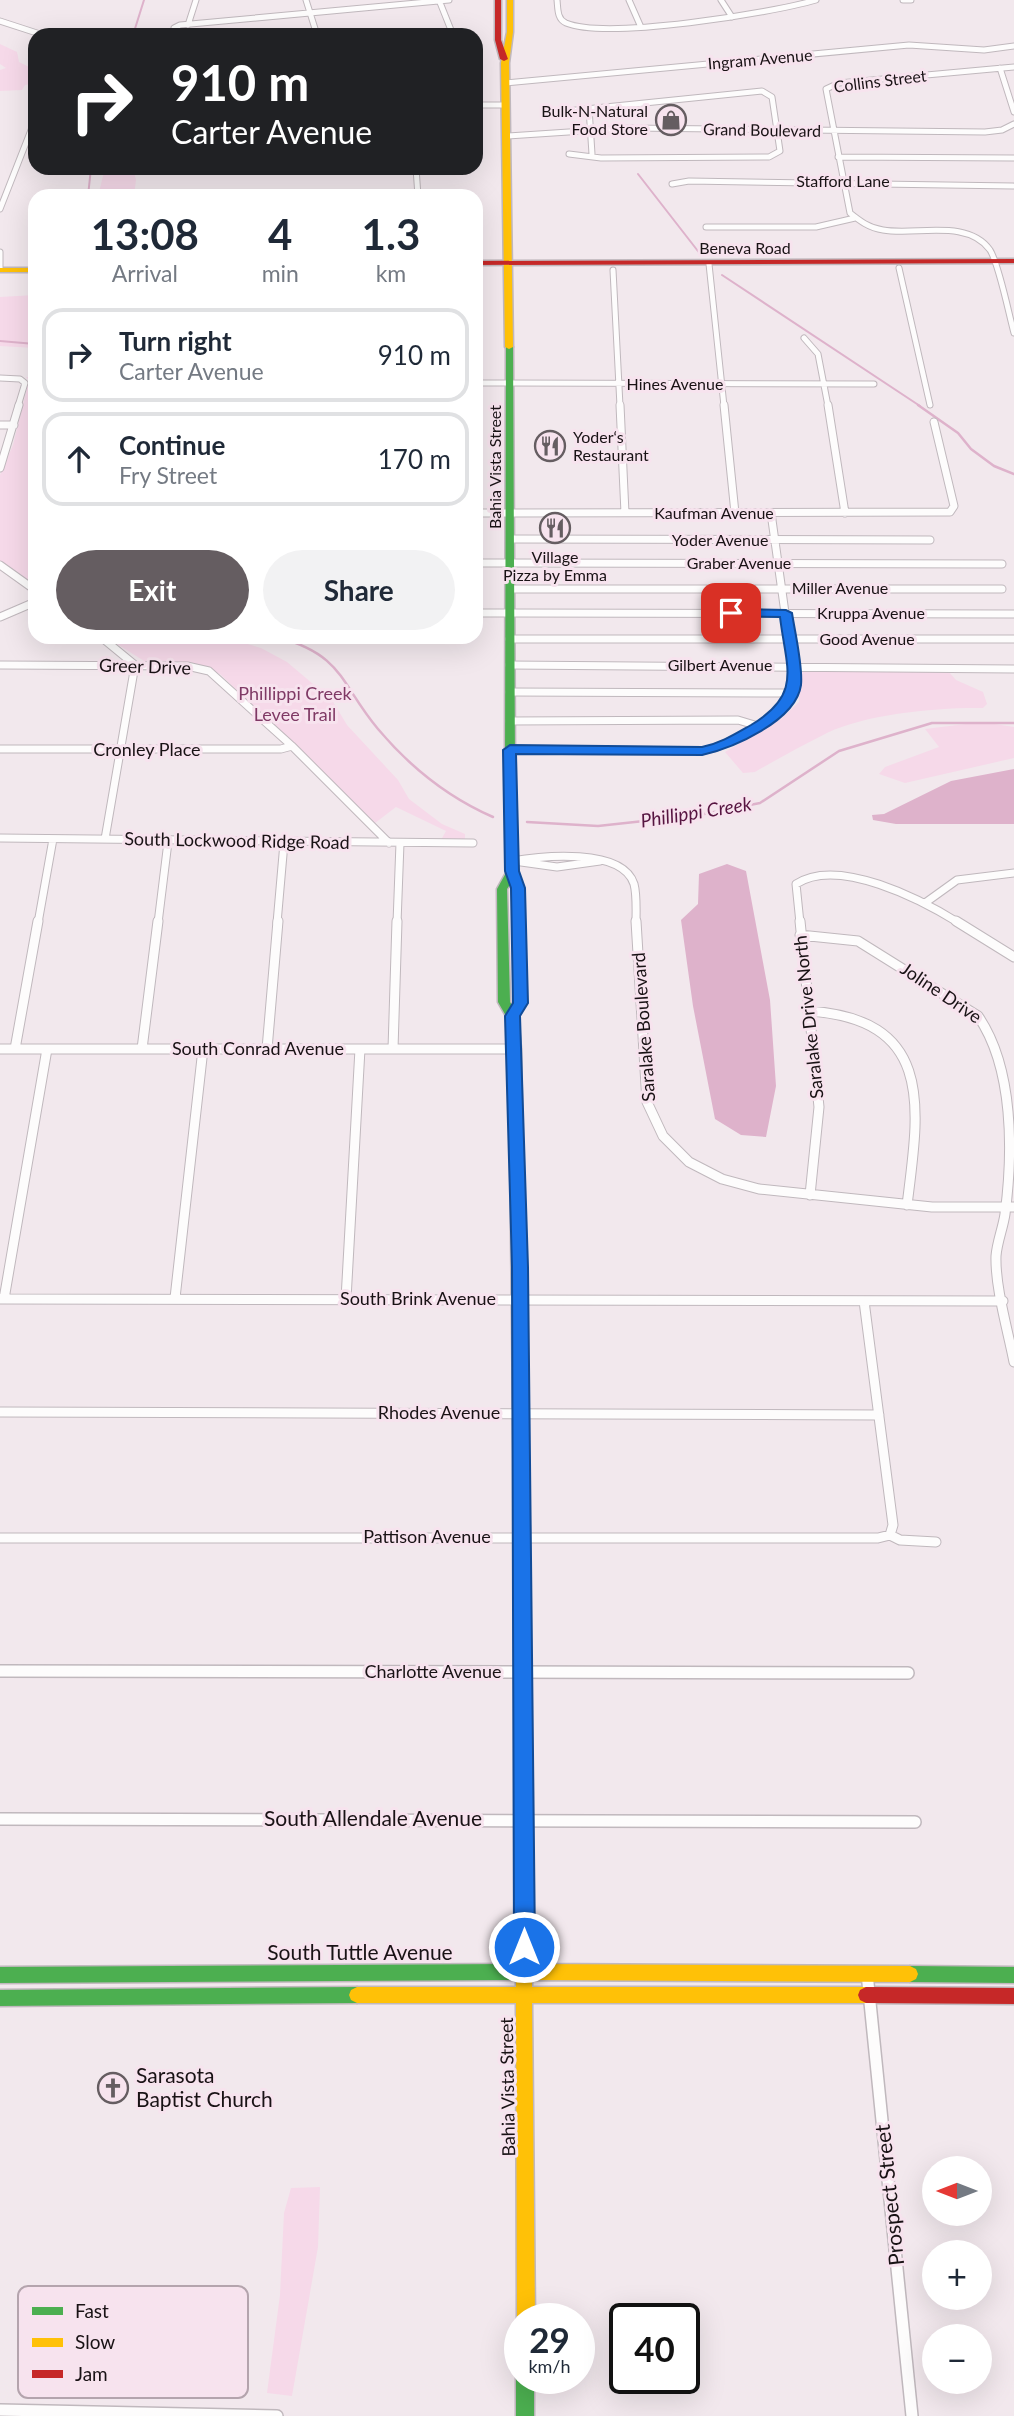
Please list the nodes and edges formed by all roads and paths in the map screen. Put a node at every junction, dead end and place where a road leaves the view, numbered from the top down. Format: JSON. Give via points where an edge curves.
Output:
{"nodes":[{"id":1,"x":196,"y":0,"type":"edge"},
{"id":2,"x":306,"y":0,"type":"edge"},
{"id":3,"x":449,"y":0,"type":"edge"},
{"id":4,"x":498,"y":0,"type":"edge"},
{"id":5,"x":510,"y":0,"type":"edge"},
{"id":6,"x":557,"y":0,"type":"edge"},
{"id":7,"x":629,"y":0,"type":"edge"},
{"id":8,"x":721,"y":0,"type":"edge"},
{"id":9,"x":816,"y":0,"type":"edge"},
{"id":10,"x":903,"y":0,"type":"edge"},
{"id":11,"x":911,"y":0,"type":"edge"},
{"id":12,"x":440,"y":1,"type":"edge"},
{"id":13,"x":309,"y":14,"type":"junction"},
{"id":14,"x":732,"y":17,"type":"junction"},
{"id":15,"x":0,"y":21,"type":"edge"},
{"id":16,"x":640,"y":24,"type":"junction"},
{"id":17,"x":188,"y":25,"type":"junction"},
{"id":18,"x":176,"y":28,"type":"edge"},
{"id":19,"x":314,"y":28,"type":"edge"},
{"id":20,"x":450,"y":28,"type":"edge"},
{"id":21,"x":28,"y":30,"type":"edge"},
{"id":22,"x":1014,"y":46,"type":"edge"},
{"id":23,"x":505,"y":63,"type":"junction"},
{"id":24,"x":1014,"y":67,"type":"edge"},
{"id":25,"x":1000,"y":68,"type":"junction"},
{"id":26,"x":506,"y":83,"type":"junction"},
{"id":27,"x":483,"y":105,"type":"edge"},
{"id":28,"x":506,"y":105,"type":"junction"},
{"id":29,"x":589,"y":108,"type":"junction"},
{"id":30,"x":566,"y":111,"type":"dead end"},
{"id":31,"x":1014,"y":112,"type":"edge"},
{"id":32,"x":1013,"y":126,"type":"edge"},
{"id":33,"x":777,"y":129,"type":"junction"},
{"id":34,"x":834,"y":131,"type":"junction"},
{"id":35,"x":591,"y":132,"type":"junction"},
{"id":36,"x":508,"y":136,"type":"junction"},
{"id":37,"x":28,"y":138,"type":"edge"},
{"id":38,"x":569,"y":154,"type":"dead end"},
{"id":39,"x":592,"y":154,"type":"junction"},
{"id":40,"x":838,"y":157,"type":"junction"},
{"id":41,"x":1014,"y":158,"type":"edge"},
{"id":42,"x":843,"y":181,"type":"junction"},
{"id":43,"x":672,"y":184,"type":"dead end"},
{"id":44,"x":1013,"y":186,"type":"edge"},
{"id":45,"x":0,"y":209,"type":"edge"},
{"id":46,"x":855,"y":218,"type":"junction"},
{"id":47,"x":706,"y":227,"type":"dead end"},
{"id":48,"x":0,"y":252,"type":"edge"},
{"id":49,"x":1014,"y":261,"type":"edge"},
{"id":50,"x":28,"y":264,"type":"edge"},
{"id":51,"x":483,"y":264,"type":"edge"},
{"id":52,"x":995,"y":264,"type":"junction"},
{"id":53,"x":898,"y":265,"type":"junction"},
{"id":54,"x":0,"y":266,"type":"edge"},
{"id":55,"x":509,"y":266,"type":"junction"},
{"id":56,"x":709,"y":267,"type":"junction"},
{"id":57,"x":1014,"y":268,"type":"edge"},
{"id":58,"x":28,"y":269,"type":"edge"},
{"id":59,"x":483,"y":269,"type":"edge"},
{"id":60,"x":613,"y":270,"type":"junction"},
{"id":61,"x":1014,"y":333,"type":"edge"},
{"id":62,"x":804,"y":338,"type":"dead end"},
{"id":63,"x":0,"y":378,"type":"edge"},
{"id":64,"x":483,"y":383,"type":"edge"},
{"id":65,"x":510,"y":383,"type":"junction"},
{"id":66,"x":618,"y":383,"type":"junction"},
{"id":67,"x":720,"y":384,"type":"junction"},
{"id":68,"x":824,"y":384,"type":"junction"},
{"id":69,"x":874,"y":384,"type":"dead end"},
{"id":70,"x":930,"y":405,"type":"dead end"},
{"id":71,"x":934,"y":422,"type":"dead end"},
{"id":72,"x":0,"y":425,"type":"edge"},
{"id":73,"x":14,"y":425,"type":"junction"},
{"id":74,"x":0,"y":468,"type":"edge"},
{"id":75,"x":483,"y":513,"type":"edge"},
{"id":76,"x":510,"y":513,"type":"junction"},
{"id":77,"x":625,"y":513,"type":"junction"},
{"id":78,"x":734,"y":513,"type":"junction"},
{"id":79,"x":771,"y":513,"type":"junction"},
{"id":80,"x":845,"y":513,"type":"junction"},
{"id":81,"x":510,"y":539,"type":"junction"},
{"id":82,"x":775,"y":540,"type":"junction"},
{"id":83,"x":930,"y":540,"type":"dead end"},
{"id":84,"x":510,"y":563,"type":"junction"},
{"id":85,"x":779,"y":563,"type":"junction"},
{"id":86,"x":483,"y":564,"type":"edge"},
{"id":87,"x":1002,"y":564,"type":"dead end"},
{"id":88,"x":0,"y":565,"type":"edge"},
{"id":89,"x":28,"y":585,"type":"edge"},
{"id":90,"x":782,"y":588,"type":"junction"},
{"id":91,"x":510,"y":589,"type":"junction"},
{"id":92,"x":1002,"y":589,"type":"dead end"},
{"id":93,"x":28,"y":605,"type":"edge"},
{"id":94,"x":483,"y":613,"type":"edge"},
{"id":95,"x":510,"y":613,"type":"junction"},
{"id":96,"x":786,"y":613,"type":"junction"},
{"id":97,"x":1014,"y":614,"type":"edge"},
{"id":98,"x":0,"y":617,"type":"edge"},
{"id":99,"x":509,"y":639,"type":"junction"},
{"id":100,"x":789,"y":639,"type":"junction"},
{"id":101,"x":1014,"y":639,"type":"edge"},
{"id":102,"x":110,"y":644,"type":"edge"},
{"id":103,"x":0,"y":665,"type":"edge"},
{"id":104,"x":135,"y":665,"type":"junction"},
{"id":105,"x":509,"y":665,"type":"junction"},
{"id":106,"x":793,"y":666,"type":"junction"},
{"id":107,"x":1014,"y":669,"type":"edge"},
{"id":108,"x":509,"y":692,"type":"junction"},
{"id":109,"x":793,"y":693,"type":"junction"},
{"id":110,"x":509,"y":721,"type":"junction"},
{"id":111,"x":758,"y":726,"type":"junction"},
{"id":112,"x":292,"y":746,"type":"junction"},
{"id":113,"x":0,"y":750,"type":"edge"},
{"id":114,"x":120,"y":750,"type":"junction"},
{"id":115,"x":510,"y":750,"type":"junction"},
{"id":116,"x":0,"y":838,"type":"edge"},
{"id":117,"x":53,"y":839,"type":"junction"},
{"id":118,"x":105,"y":839,"type":"junction"},
{"id":119,"x":168,"y":842,"type":"junction"},
{"id":120,"x":284,"y":843,"type":"junction"},
{"id":121,"x":389,"y":843,"type":"junction"},
{"id":122,"x":400,"y":843,"type":"junction"},
{"id":123,"x":473,"y":843,"type":"dead end"},
{"id":124,"x":512,"y":866,"type":"junction"},
{"id":125,"x":1014,"y":873,"type":"edge"},
{"id":126,"x":925,"y":904,"type":"junction"},
{"id":127,"x":800,"y":935,"type":"junction"},
{"id":128,"x":1014,"y":957,"type":"edge"},
{"id":129,"x":808,"y":1012,"type":"junction"},
{"id":130,"x":0,"y":1049,"type":"edge"},
{"id":131,"x":15,"y":1049,"type":"junction"},
{"id":132,"x":47,"y":1049,"type":"junction"},
{"id":133,"x":142,"y":1049,"type":"junction"},
{"id":134,"x":203,"y":1049,"type":"junction"},
{"id":135,"x":267,"y":1049,"type":"junction"},
{"id":136,"x":360,"y":1049,"type":"junction"},
{"id":137,"x":393,"y":1049,"type":"junction"},
{"id":138,"x":515,"y":1049,"type":"junction"},
{"id":139,"x":810,"y":1195,"type":"junction"},
{"id":140,"x":907,"y":1205,"type":"junction"},
{"id":141,"x":1010,"y":1207,"type":"edge"},
{"id":142,"x":175,"y":1298,"type":"junction"},
{"id":143,"x":2,"y":1299,"type":"edge"},
{"id":144,"x":346,"y":1299,"type":"junction"},
{"id":145,"x":520,"y":1299,"type":"junction"},
{"id":146,"x":864,"y":1301,"type":"junction"},
{"id":147,"x":1003,"y":1301,"type":"junction"},
{"id":148,"x":1014,"y":1362,"type":"edge"},
{"id":149,"x":0,"y":1412,"type":"edge"},
{"id":150,"x":520,"y":1413,"type":"junction"},
{"id":151,"x":879,"y":1415,"type":"junction"},
{"id":152,"x":890,"y":1535,"type":"junction"},
{"id":153,"x":522,"y":1537,"type":"junction"},
{"id":154,"x":0,"y":1538,"type":"edge"},
{"id":155,"x":936,"y":1542,"type":"dead end"},
{"id":156,"x":0,"y":1671,"type":"edge"},
{"id":157,"x":522,"y":1673,"type":"junction"},
{"id":158,"x":908,"y":1673,"type":"dead end"},
{"id":159,"x":0,"y":1819,"type":"edge"},
{"id":160,"x":523,"y":1820,"type":"junction"},
{"id":161,"x":915,"y":1822,"type":"dead end"},
{"id":162,"x":525,"y":1972,"type":"junction"},
{"id":163,"x":867,"y":1973,"type":"junction"},
{"id":164,"x":0,"y":1975,"type":"edge"},
{"id":165,"x":1014,"y":1975,"type":"edge"},
{"id":166,"x":525,"y":1993,"type":"junction"},
{"id":167,"x":1014,"y":1996,"type":"edge"},
{"id":168,"x":870,"y":1997,"type":"junction"},
{"id":169,"x":0,"y":1998,"type":"edge"},
{"id":170,"x":526,"y":2303,"type":"edge"},
{"id":171,"x":526,"y":2394,"type":"edge"},
{"id":172,"x":0,"y":2410,"type":"edge"},
{"id":173,"x":277,"y":2416,"type":"edge"},
{"id":174,"x":525,"y":2416,"type":"edge"},
{"id":175,"x":912,"y":2416,"type":"edge"}],
"edges":[{"from":1,"to":17,"type":"street"},
{"from":2,"to":13,"type":"street"},
{"from":3,"to":12,"type":"street"},
{"from":4,"to":23,"type":"street","name":"Bahia Vista Street","via":[[498,40]]},
{"from":5,"to":23,"type":"street","name":"Bahia Vista Street"},
{"from":6,"to":16,"type":"street","via":[[558,16],[572,26],[595,29]]},
{"from":7,"to":16,"type":"street"},
{"from":8,"to":14,"type":"street"},
{"from":9,"to":14,"type":"street"},
{"from":10,"to":11,"type":"street"},
{"from":12,"to":13,"type":"street"},
{"from":12,"to":20,"type":"street"},
{"from":13,"to":17,"type":"street"},
{"from":13,"to":19,"type":"street"},
{"from":14,"to":16,"type":"street"},
{"from":15,"to":21,"type":"street"},
{"from":17,"to":18,"type":"street"},
{"from":22,"to":26,"type":"street","name":"Ingram Avenue","via":[[984,50],[909,45]]},
{"from":23,"to":26,"type":"street","name":"Bahia Vista Street"},
{"from":24,"to":25,"type":"street","name":"Collins Street"},
{"from":25,"to":31,"type":"street"},
{"from":25,"to":34,"type":"street","name":"Collins Street","via":[[830,85],[826,89]]},
{"from":26,"to":28,"type":"street","name":"Bahia Vista Street"},
{"from":27,"to":28,"type":"street"},
{"from":28,"to":36,"type":"street","name":"Bahia Vista Street"},
{"from":29,"to":30,"type":"street"},
{"from":29,"to":33,"type":"street","via":[[762,91],[772,97]]},
{"from":29,"to":35,"type":"street"},
{"from":32,"to":34,"type":"street","name":"Grand Boulevard","via":[[985,132]]},
{"from":33,"to":34,"type":"street","name":"Grand Boulevard"},
{"from":33,"to":35,"type":"street","name":"Grand Boulevard"},
{"from":33,"to":39,"type":"street","via":[[780,153],[769,157],[601,158]]},
{"from":34,"to":40,"type":"street","name":"Collins Street"},
{"from":35,"to":36,"type":"street","name":"Grand Boulevard"},
{"from":35,"to":39,"type":"street"},
{"from":36,"to":55,"type":"street","name":"Bahia Vista Street"},
{"from":37,"to":45,"type":"street"},
{"from":38,"to":39,"type":"street"},
{"from":40,"to":41,"type":"street"},
{"from":40,"to":42,"type":"street","name":"Collins Street"},
{"from":42,"to":43,"type":"street","name":"Stafford Lane"},
{"from":42,"to":44,"type":"street","name":"Stafford Lane"},
{"from":42,"to":46,"type":"street","name":"Collins Street","via":[[849,211]]},
{"from":46,"to":47,"type":"street","via":[[816,227]]},
{"from":46,"to":52,"type":"street","via":[[885,229],[963,234],[988,247]]},
{"from":48,"to":54,"type":"street"},
{"from":49,"to":52,"type":"street","name":"Beneva Road"},
{"from":50,"to":54,"type":"street"},
{"from":51,"to":55,"type":"street","name":"Beneva Road"},
{"from":52,"to":53,"type":"street","name":"Beneva Road"},
{"from":52,"to":57,"type":"street","name":"Beneva Road"},
{"from":52,"to":61,"type":"street"},
{"from":53,"to":56,"type":"street","name":"Beneva Road"},
{"from":53,"to":70,"type":"street"},
{"from":54,"to":58,"type":"street"},
{"from":55,"to":56,"type":"street","name":"Beneva Road"},
{"from":55,"to":59,"type":"street","name":"Beneva Road"},
{"from":55,"to":60,"type":"street","name":"Beneva Road"},
{"from":55,"to":65,"type":"street","name":"Bahia Vista Street"},
{"from":56,"to":60,"type":"street","name":"Beneva Road"},
{"from":56,"to":67,"type":"street"},
{"from":60,"to":66,"type":"street"},
{"from":62,"to":68,"type":"street","via":[[818,354]]},
{"from":63,"to":73,"type":"street","via":[[23,380],[25,385]]},
{"from":64,"to":65,"type":"street","name":"Hines Avenue"},
{"from":65,"to":66,"type":"street","name":"Hines Avenue"},
{"from":65,"to":76,"type":"street","name":"Bahia Vista Street"},
{"from":66,"to":67,"type":"street","name":"Hines Avenue"},
{"from":66,"to":77,"type":"street"},
{"from":67,"to":68,"type":"street","name":"Hines Avenue"},
{"from":67,"to":78,"type":"street"},
{"from":68,"to":69,"type":"street","name":"Hines Avenue"},
{"from":68,"to":80,"type":"street"},
{"from":71,"to":80,"type":"street","name":"Kaufman Avenue","via":[[953,511]]},
{"from":72,"to":73,"type":"street"},
{"from":73,"to":74,"type":"street"},
{"from":75,"to":76,"type":"street","name":"Kaufman Avenue"},
{"from":76,"to":77,"type":"street","name":"Kaufman Avenue"},
{"from":76,"to":81,"type":"street","name":"Bahia Vista Street"},
{"from":77,"to":78,"type":"street","name":"Kaufman Avenue"},
{"from":78,"to":79,"type":"street","name":"Kaufman Avenue"},
{"from":79,"to":80,"type":"street","name":"Kaufman Avenue"},
{"from":79,"to":82,"type":"street"},
{"from":81,"to":82,"type":"street","name":"Yoder Avenue"},
{"from":81,"to":84,"type":"street","name":"Bahia Vista Street"},
{"from":82,"to":83,"type":"street","name":"Yoder Avenue"},
{"from":82,"to":85,"type":"street"},
{"from":84,"to":85,"type":"street","name":"Graber Avenue"},
{"from":84,"to":86,"type":"street","name":"Graber Avenue"},
{"from":84,"to":91,"type":"street","name":"Bahia Vista Street"},
{"from":85,"to":87,"type":"street","name":"Graber Avenue"},
{"from":85,"to":90,"type":"street"},
{"from":88,"to":89,"type":"street"},
{"from":90,"to":91,"type":"street","name":"Miller Avenue"},
{"from":90,"to":92,"type":"street","name":"Miller Avenue"},
{"from":90,"to":96,"type":"street"},
{"from":91,"to":95,"type":"street","name":"Bahia Vista Street"},
{"from":93,"to":98,"type":"street"},
{"from":94,"to":95,"type":"street","name":"Kruppa Avenue"},
{"from":95,"to":96,"type":"street","name":"Kruppa Avenue"},
{"from":95,"to":99,"type":"street","name":"Bahia Vista Street"},
{"from":96,"to":97,"type":"street","name":"Kruppa Avenue"},
{"from":96,"to":100,"type":"street"},
{"from":99,"to":100,"type":"street","name":"Good Avenue"},
{"from":99,"to":105,"type":"street","name":"Bahia Vista Street"},
{"from":100,"to":101,"type":"street","name":"Good Avenue"},
{"from":100,"to":106,"type":"street"},
{"from":102,"to":104,"type":"street"},
{"from":103,"to":104,"type":"street","name":"Greer Drive"},
{"from":104,"to":112,"type":"street","name":"Greer Drive","via":[[209,671]]},
{"from":104,"to":114,"type":"street"},
{"from":105,"to":106,"type":"street","name":"Gilbert Avenue"},
{"from":105,"to":108,"type":"street","name":"Bahia Vista Street"},
{"from":106,"to":107,"type":"street","name":"Gilbert Avenue"},
{"from":106,"to":109,"type":"street"},
{"from":108,"to":109,"type":"street"},
{"from":108,"to":110,"type":"street","name":"Bahia Vista Street"},
{"from":109,"to":111,"type":"street","via":[[780,711]]},
{"from":110,"to":111,"type":"street","via":[[738,720]]},
{"from":110,"to":115,"type":"street","name":"Bahia Vista Street"},
{"from":111,"to":115,"type":"street","via":[[723,747],[694,752]]},
{"from":112,"to":114,"type":"street","name":"Cronley Place"},
{"from":112,"to":121,"type":"street","name":"Greer Drive"},
{"from":113,"to":114,"type":"street","name":"Cronley Place"},
{"from":114,"to":118,"type":"street"},
{"from":115,"to":124,"type":"street","name":"Bahia Vista Street"},
{"from":116,"to":117,"type":"street","name":"South Lockwood Ridge Road"},
{"from":117,"to":118,"type":"street","name":"South Lockwood Ridge Road"},
{"from":117,"to":131,"type":"street"},
{"from":118,"to":119,"type":"street","name":"South Lockwood Ridge Road"},
{"from":119,"to":120,"type":"street","name":"South Lockwood Ridge Road"},
{"from":119,"to":133,"type":"street"},
{"from":120,"to":121,"type":"street","name":"South Lockwood Ridge Road"},
{"from":120,"to":135,"type":"street"},
{"from":121,"to":122,"type":"street","name":"South Lockwood Ridge Road"},
{"from":122,"to":123,"type":"street","name":"South Lockwood Ridge Road"},
{"from":122,"to":137,"type":"street"},
{"from":124,"to":138,"type":"street","name":"Bahia Vista Street","via":[[518,888],[520,1003],[512,1016]]},
{"from":124,"to":139,"type":"street","name":"Saralake Boulevard","via":[[602,861],[625,868],[634,884],[647,1102],[657,1128],[675,1151],[712,1175],[746,1187]]},
{"from":125,"to":126,"type":"street","via":[[957,880]]},
{"from":126,"to":127,"type":"street","name":"Saralake Drive North","via":[[867,879],[812,877],[794,888]]},
{"from":126,"to":128,"type":"street"},
{"from":127,"to":129,"type":"street","name":"Saralake Drive North"},
{"from":127,"to":141,"type":"street","name":"Joline Drive","via":[[840,937],[867,945],[986,1024],[994,1038],[1006,1099]]},
{"from":129,"to":139,"type":"street","name":"Saralake Drive North","via":[[819,1107]]},
{"from":129,"to":140,"type":"street","via":[[852,1017],[887,1038],[907,1060],[914,1092]]},
{"from":130,"to":131,"type":"street","name":"South Conrad Avenue"},
{"from":131,"to":132,"type":"street","name":"South Conrad Avenue"},
{"from":132,"to":133,"type":"street","name":"South Conrad Avenue"},
{"from":132,"to":143,"type":"street"},
{"from":133,"to":134,"type":"street","name":"South Conrad Avenue"},
{"from":134,"to":135,"type":"street","name":"South Conrad Avenue"},
{"from":134,"to":142,"type":"street"},
{"from":135,"to":136,"type":"street","name":"South Conrad Avenue"},
{"from":136,"to":137,"type":"street","name":"South Conrad Avenue"},
{"from":136,"to":144,"type":"street"},
{"from":137,"to":138,"type":"street","name":"South Conrad Avenue"},
{"from":138,"to":145,"type":"street","name":"Bahia Vista Street"},
{"from":139,"to":140,"type":"street","name":"Saralake Boulevard"},
{"from":140,"to":141,"type":"street","name":"Saralake Boulevard"},
{"from":141,"to":147,"type":"street","name":"Joline Drive","via":[[995,1250]]},
{"from":142,"to":143,"type":"street","name":"South Brink Avenue"},
{"from":142,"to":144,"type":"street","name":"South Brink Avenue"},
{"from":144,"to":145,"type":"street","name":"South Brink Avenue"},
{"from":145,"to":146,"type":"street","name":"South Brink Avenue"},
{"from":145,"to":150,"type":"street","name":"Bahia Vista Street"},
{"from":146,"to":147,"type":"street","name":"South Brink Avenue"},
{"from":146,"to":151,"type":"street"},
{"from":147,"to":148,"type":"street","name":"Joline Drive"},
{"from":149,"to":150,"type":"street","name":"Rhodes Avenue"},
{"from":150,"to":151,"type":"street","name":"Rhodes Avenue"},
{"from":150,"to":153,"type":"street","name":"Bahia Vista Street"},
{"from":151,"to":152,"type":"street","via":[[893,1525]]},
{"from":152,"to":153,"type":"street","name":"Pattison Avenue"},
{"from":152,"to":155,"type":"street","name":"Pattison Avenue","via":[[900,1541]]},
{"from":153,"to":154,"type":"street","name":"Pattison Avenue"},
{"from":153,"to":157,"type":"street","name":"Bahia Vista Street"},
{"from":156,"to":157,"type":"street","name":"Charlotte Avenue"},
{"from":157,"to":158,"type":"street","name":"Charlotte Avenue"},
{"from":157,"to":160,"type":"street","name":"Bahia Vista Street"},
{"from":159,"to":160,"type":"street","name":"South Allendale Avenue"},
{"from":160,"to":161,"type":"street","name":"South Allendale Avenue"},
{"from":160,"to":162,"type":"street","name":"Bahia Vista Street"},
{"from":162,"to":163,"type":"street","name":"South Tuttle Avenue"},
{"from":162,"to":164,"type":"street","name":"South Tuttle Avenue"},
{"from":162,"to":166,"type":"street","name":"Bahia Vista Street"},
{"from":163,"to":165,"type":"street","name":"South Tuttle Avenue"},
{"from":163,"to":168,"type":"street","name":"Prospect Street"},
{"from":166,"to":168,"type":"street"},
{"from":166,"to":169,"type":"street"},
{"from":166,"to":170,"type":"street","name":"Bahia Vista Street"},
{"from":167,"to":168,"type":"street"},
{"from":168,"to":175,"type":"street","name":"Prospect Street"},
{"from":171,"to":174,"type":"street"},
{"from":172,"to":173,"type":"street"}]}
